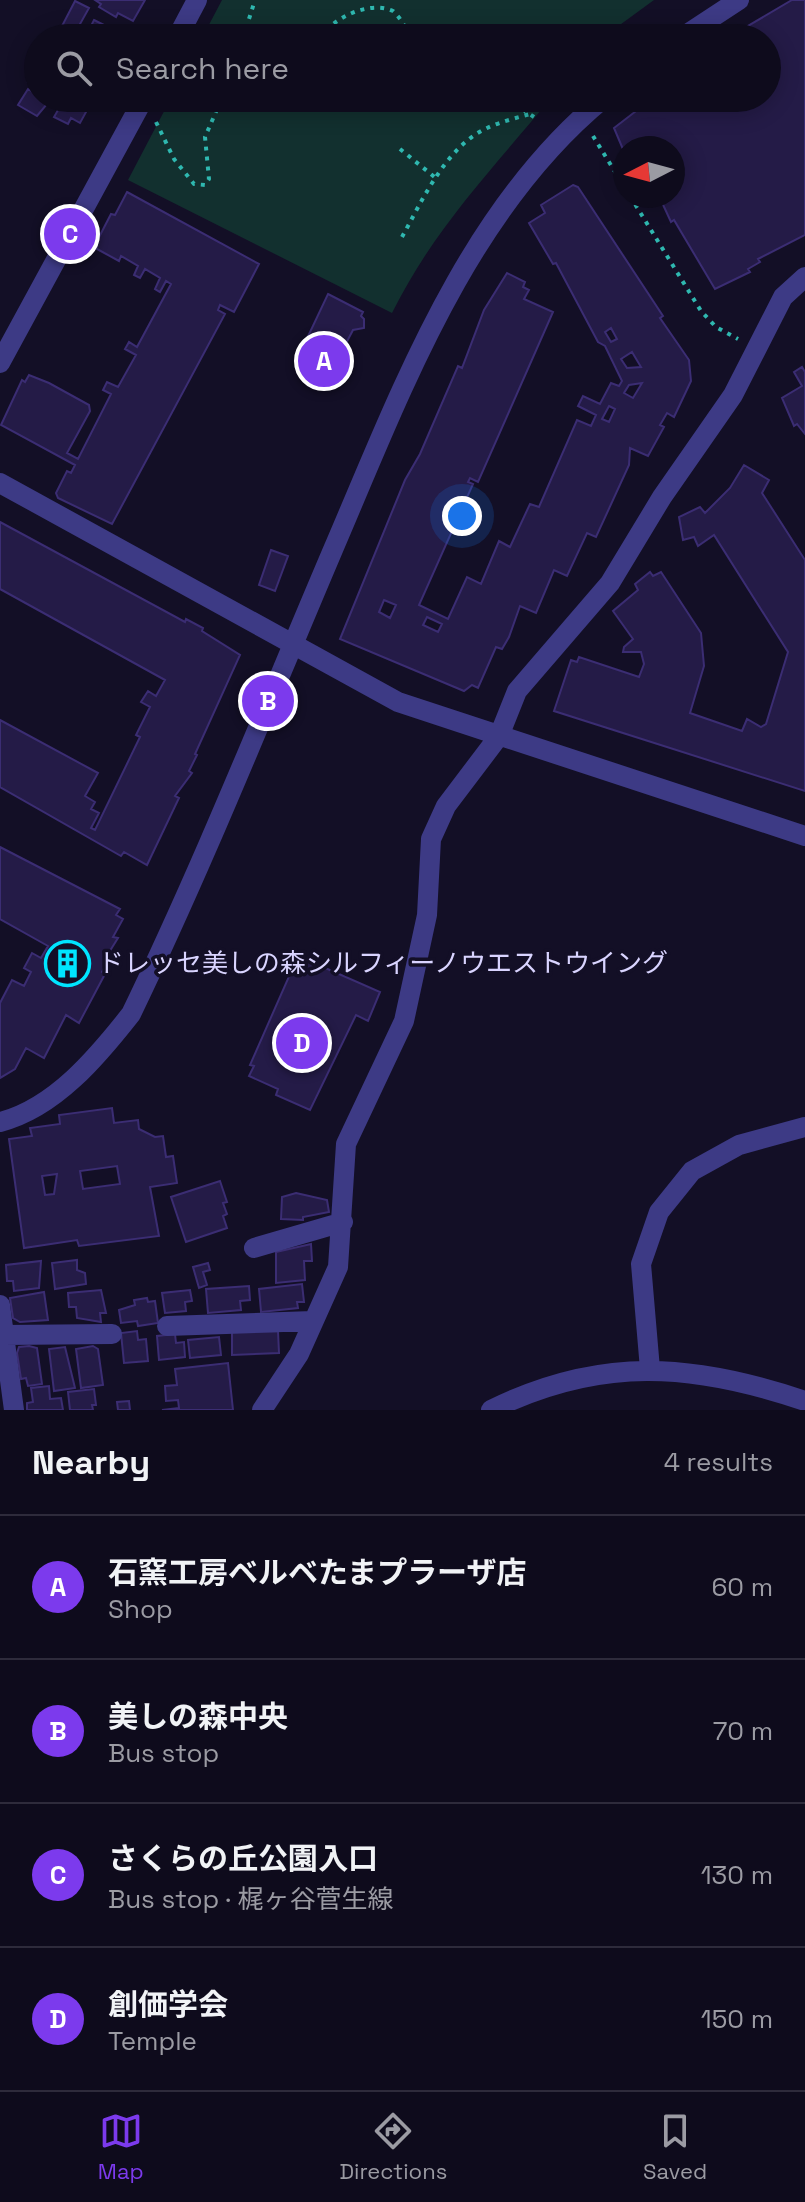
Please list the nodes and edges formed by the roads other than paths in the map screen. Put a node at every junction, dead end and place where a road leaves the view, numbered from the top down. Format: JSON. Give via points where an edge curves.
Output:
{"nodes":[{"id":1,"x":197,"y":0,"type":"edge"},
{"id":2,"x":739,"y":0,"type":"edge"},
{"id":3,"x":184,"y":24,"type":"edge"},
{"id":4,"x":702,"y":24,"type":"edge"},
{"id":5,"x":136,"y":112,"type":"edge"},
{"id":6,"x":590,"y":112,"type":"edge"},
{"id":7,"x":805,"y":277,"type":"edge"},
{"id":8,"x":0,"y":363,"type":"edge"},
{"id":9,"x":0,"y":483,"type":"edge"},
{"id":10,"x":293,"y":644,"type":"junction"},
{"id":11,"x":499,"y":736,"type":"junction"},
{"id":12,"x":805,"y":836,"type":"edge"},
{"id":13,"x":0,"y":1122,"type":"edge"},
{"id":14,"x":805,"y":1127,"type":"edge"},
{"id":15,"x":343,"y":1222,"type":"junction"},
{"id":16,"x":254,"y":1248,"type":"dead end"},
{"id":17,"x":0,"y":1305,"type":"edge"},
{"id":18,"x":313,"y":1321,"type":"junction"},
{"id":19,"x":167,"y":1326,"type":"dead end"},
{"id":20,"x":112,"y":1334,"type":"dead end"},
{"id":21,"x":4,"y":1335,"type":"junction"},
{"id":22,"x":650,"y":1369,"type":"junction"},
{"id":23,"x":778,"y":1401,"type":"edge"},
{"id":24,"x":805,"y":1401,"type":"edge"},
{"id":25,"x":14,"y":1410,"type":"edge"},
{"id":26,"x":262,"y":1410,"type":"edge"},
{"id":27,"x":491,"y":1410,"type":"edge"}],
"edges":[{"from":1,"to":3,"type":"street"},
{"from":2,"to":4,"type":"street"},
{"from":5,"to":8,"type":"street"},
{"from":6,"to":10,"type":"street","via":[[500,214],[462,274],[400,393]]},
{"from":7,"to":11,"type":"street","via":[[783,297],[733,395],[610,583],[517,691]]},
{"from":9,"to":10,"type":"street"},
{"from":10,"to":11,"type":"street","via":[[398,702]]},
{"from":10,"to":13,"type":"street","via":[[131,1014],[99,1055],[53,1094]]},
{"from":11,"to":12,"type":"street"},
{"from":11,"to":15,"type":"street","via":[[446,806],[431,839],[427,915],[404,1021],[346,1144]]},
{"from":14,"to":22,"type":"street","via":[[739,1145],[692,1171],[659,1212],[641,1264]]},
{"from":15,"to":16,"type":"street"},
{"from":15,"to":18,"type":"street","via":[[338,1267]]},
{"from":17,"to":21,"type":"street"},
{"from":18,"to":19,"type":"street"},
{"from":18,"to":26,"type":"street","via":[[299,1354]]},
{"from":20,"to":21,"type":"street"},
{"from":21,"to":25,"type":"street"},
{"from":22,"to":23,"type":"street","via":[[737,1379]]},
{"from":22,"to":27,"type":"street","via":[[567,1381]]},
{"from":23,"to":24,"type":"street"}]}
